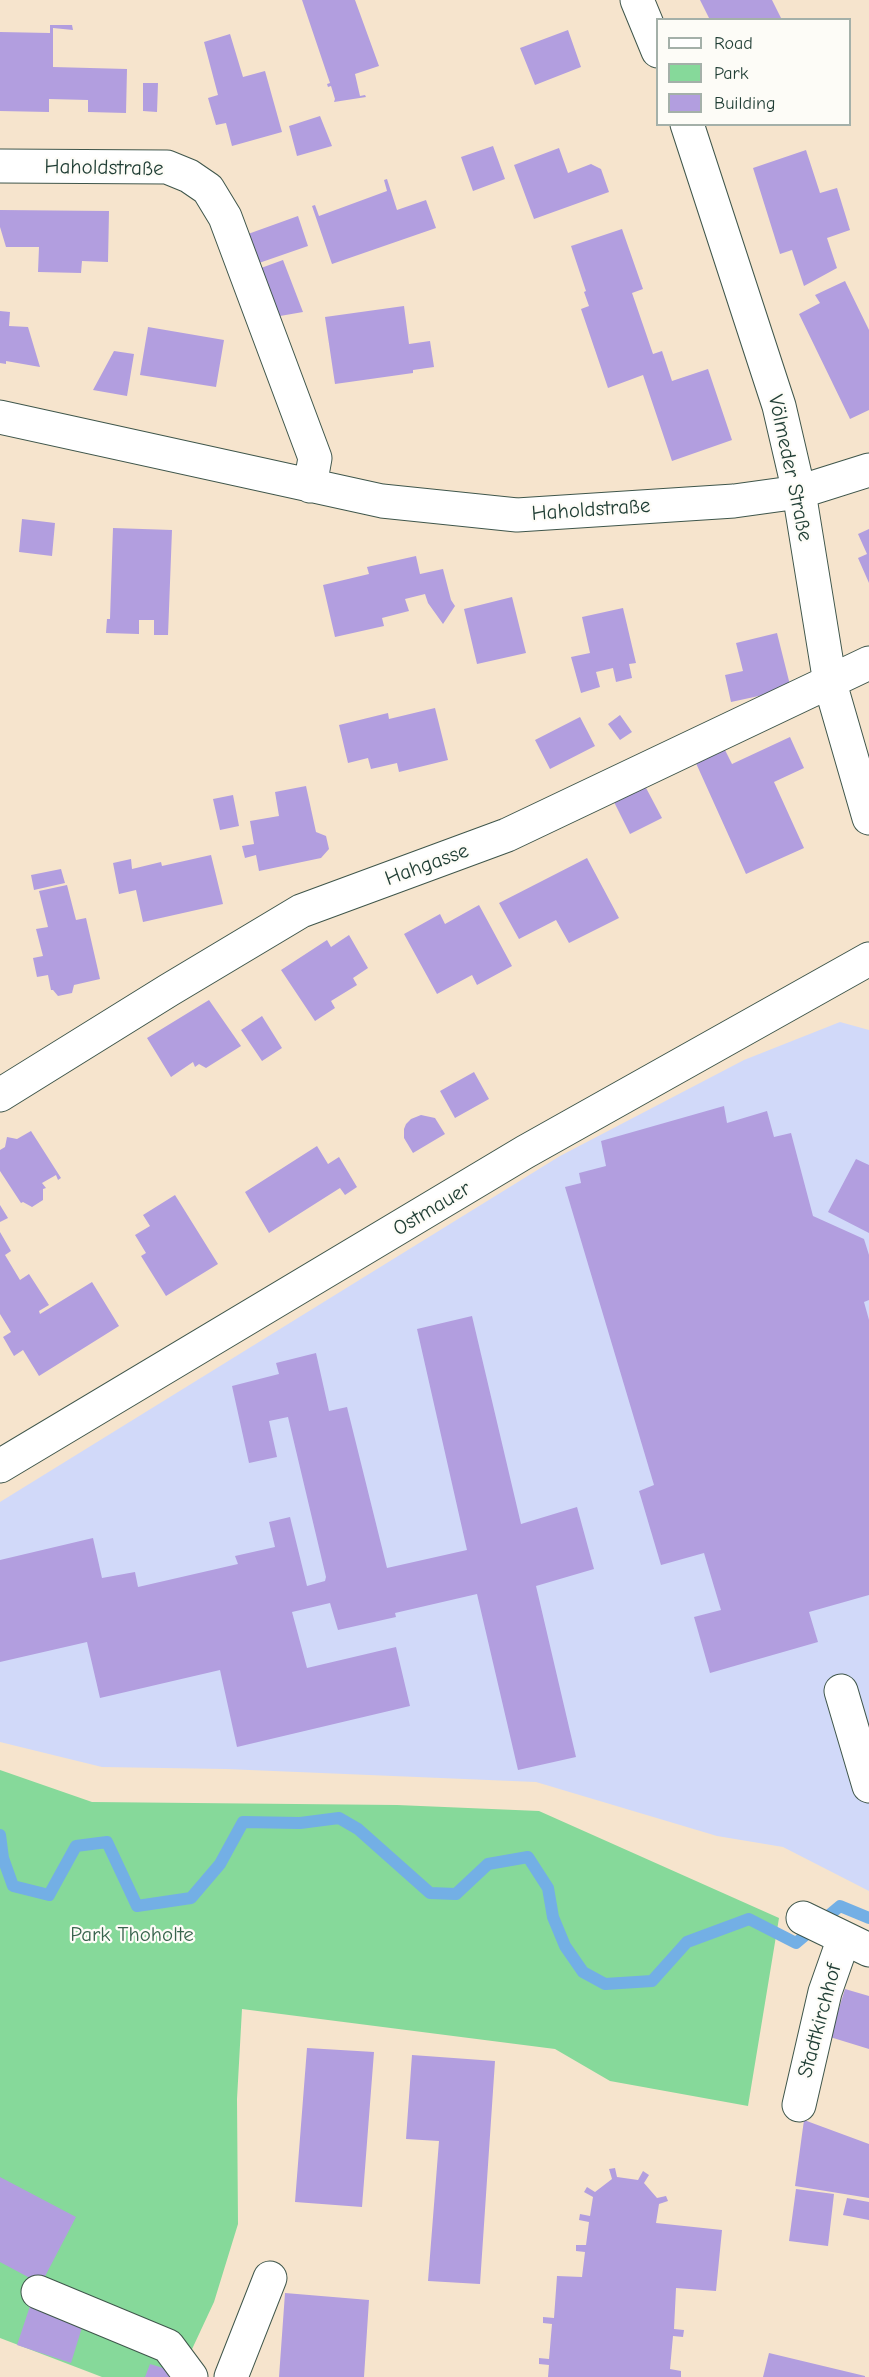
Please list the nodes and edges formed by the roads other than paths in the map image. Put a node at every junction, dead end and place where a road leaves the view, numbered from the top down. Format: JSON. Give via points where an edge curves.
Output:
{"nodes":[{"id":1,"x":637,"y":0,"type":"edge"},
{"id":2,"x":656,"y":48,"type":"edge"},
{"id":3,"x":688,"y":126,"type":"edge"},
{"id":4,"x":0,"y":166,"type":"edge"},
{"id":5,"x":0,"y":417,"type":"edge"},
{"id":6,"x":869,"y":470,"type":"edge"},
{"id":7,"x":310,"y":486,"type":"junction"},
{"id":8,"x":799,"y":492,"type":"junction"},
{"id":9,"x":869,"y":663,"type":"edge"},
{"id":10,"x":830,"y":683,"type":"junction"},
{"id":11,"x":869,"y":818,"type":"edge"},
{"id":12,"x":869,"y":959,"type":"edge"},
{"id":13,"x":0,"y":1095,"type":"edge"},
{"id":14,"x":0,"y":1466,"type":"edge"},
{"id":15,"x":841,"y":1691,"type":"dead end"},
{"id":16,"x":869,"y":1786,"type":"edge"},
{"id":17,"x":803,"y":1918,"type":"dead end"},
{"id":18,"x":857,"y":1944,"type":"edge"},
{"id":19,"x":799,"y":2105,"type":"dead end"},
{"id":20,"x":270,"y":2278,"type":"dead end"},
{"id":21,"x":38,"y":2292,"type":"dead end"},
{"id":22,"x":191,"y":2377,"type":"edge"},
{"id":23,"x":231,"y":2377,"type":"edge"}],
"edges":[{"from":1,"to":2,"type":"street"},
{"from":3,"to":8,"type":"street","name":"Völmeder Straße","via":[[778,406]]},
{"from":4,"to":7,"type":"street","name":"Haholdstraße","via":[[167,167],[208,189],[225,217],[315,458]]},
{"from":5,"to":7,"type":"street","name":"Haholdstraße"},
{"from":6,"to":8,"type":"street","name":"Haholdstraße"},
{"from":7,"to":8,"type":"street","name":"Haholdstraße","via":[[382,501],[517,515],[734,501]]},
{"from":8,"to":10,"type":"street","name":"Völmeder Straße"},
{"from":9,"to":10,"type":"street","name":"Hahgasse"},
{"from":10,"to":11,"type":"street","name":"Völmeder Straße"},
{"from":10,"to":13,"type":"street","name":"Hahgasse","via":[[507,835],[301,911]]},
{"from":12,"to":14,"type":"street","name":"Ostmauer","via":[[525,1152]]},
{"from":15,"to":16,"type":"street"},
{"from":17,"to":18,"type":"street"},
{"from":18,"to":19,"type":"street","name":"Stadtkirchhof","via":[[825,1992]]},
{"from":20,"to":23,"type":"street"},
{"from":21,"to":22,"type":"street","via":[[168,2346]]}]}
